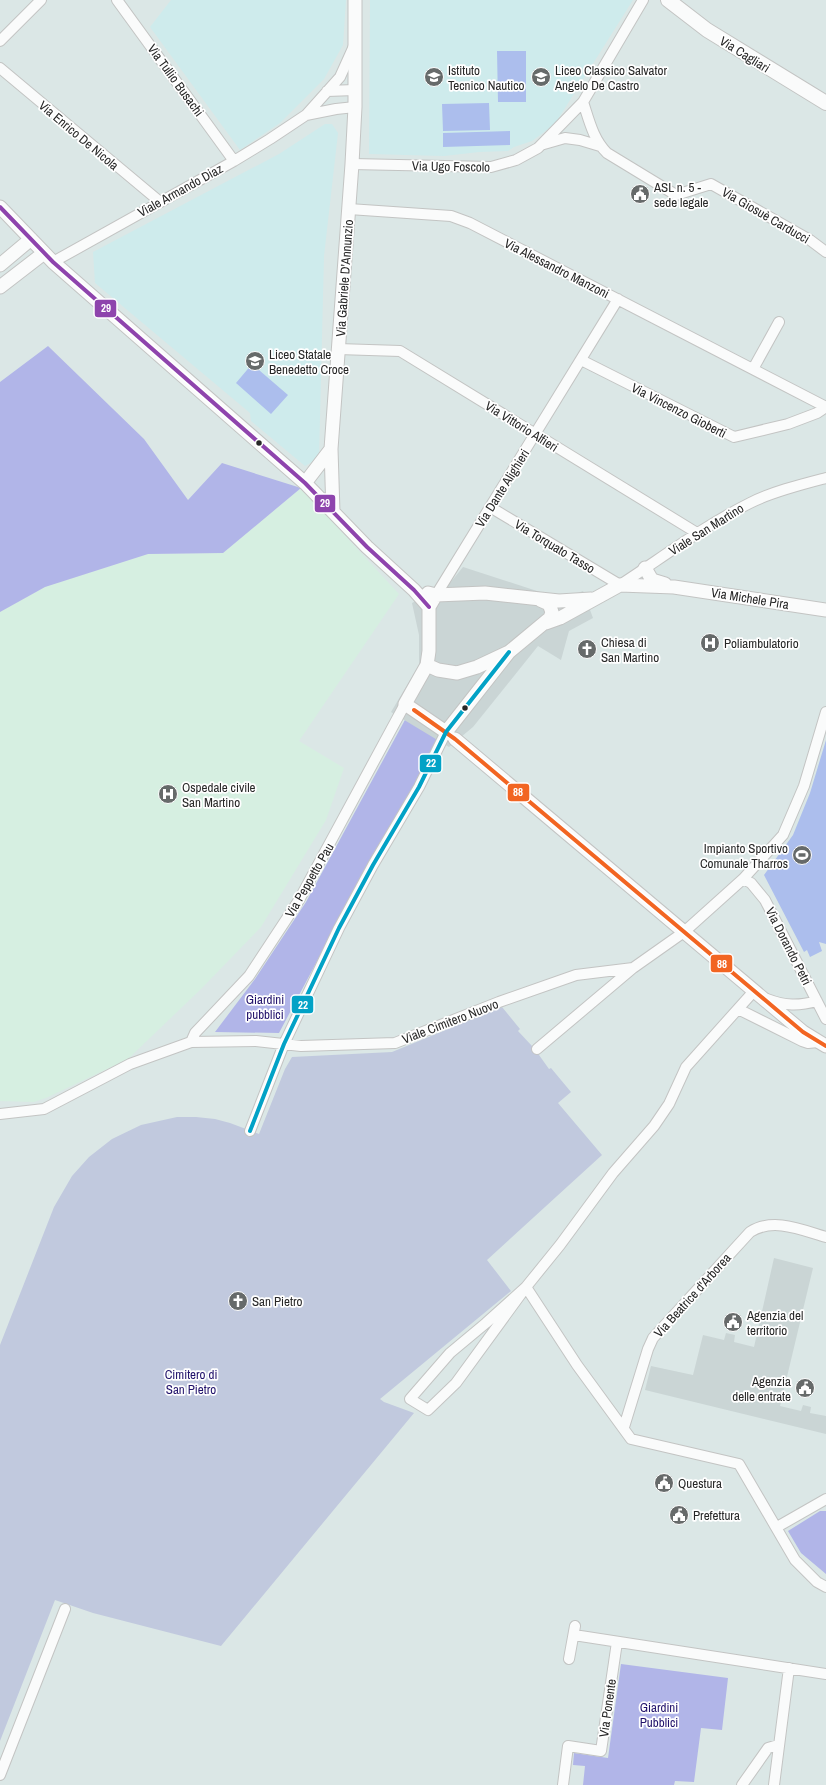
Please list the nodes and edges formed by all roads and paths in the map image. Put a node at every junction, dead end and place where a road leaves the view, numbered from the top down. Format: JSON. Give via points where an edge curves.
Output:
{"nodes":[{"id":1,"x":41,"y":0,"type":"edge"},
{"id":2,"x":117,"y":0,"type":"edge"},
{"id":3,"x":355,"y":0,"type":"edge"},
{"id":4,"x":643,"y":0,"type":"edge"},
{"id":5,"x":668,"y":0,"type":"edge"},
{"id":6,"x":0,"y":41,"type":"edge"},
{"id":7,"x":355,"y":44,"type":"junction"},
{"id":8,"x":0,"y":68,"type":"edge"},
{"id":9,"x":355,"y":90,"type":"junction"},
{"id":10,"x":327,"y":91,"type":"junction"},
{"id":11,"x":583,"y":102,"type":"junction"},
{"id":12,"x":826,"y":103,"type":"edge"},
{"id":13,"x":355,"y":107,"type":"junction"},
{"id":14,"x":306,"y":115,"type":"junction"},
{"id":15,"x":544,"y":144,"type":"junction"},
{"id":16,"x":600,"y":146,"type":"junction"},
{"id":17,"x":234,"y":161,"type":"junction"},
{"id":18,"x":352,"y":164,"type":"junction"},
{"id":19,"x":159,"y":201,"type":"junction"},
{"id":20,"x":0,"y":207,"type":"edge"},
{"id":21,"x":349,"y":209,"type":"junction"},
{"id":22,"x":31,"y":240,"type":"junction"},
{"id":23,"x":826,"y":252,"type":"edge"},
{"id":24,"x":48,"y":257,"type":"junction"},
{"id":25,"x":0,"y":265,"type":"edge"},
{"id":26,"x":0,"y":287,"type":"edge"},
{"id":27,"x":618,"y":299,"type":"junction"},
{"id":28,"x":779,"y":322,"type":"dead end"},
{"id":29,"x":338,"y":349,"type":"junction"},
{"id":30,"x":580,"y":360,"type":"junction"},
{"id":31,"x":753,"y":369,"type":"junction"},
{"id":32,"x":826,"y":407,"type":"edge"},
{"id":33,"x":535,"y":434,"type":"junction"},
{"id":34,"x":331,"y":449,"type":"junction"},
{"id":35,"x":826,"y":478,"type":"edge"},
{"id":36,"x":305,"y":483,"type":"junction"},
{"id":37,"x":490,"y":507,"type":"junction"},
{"id":38,"x":333,"y":512,"type":"junction"},
{"id":39,"x":697,"y":533,"type":"junction"},
{"id":40,"x":645,"y":568,"type":"junction"},
{"id":41,"x":620,"y":585,"type":"junction"},
{"id":42,"x":674,"y":587,"type":"junction"},
{"id":43,"x":414,"y":590,"type":"junction"},
{"id":44,"x":436,"y":596,"type":"junction"},
{"id":45,"x":595,"y":598,"type":"junction"},
{"id":46,"x":538,"y":599,"type":"junction"},
{"id":47,"x":429,"y":607,"type":"junction"},
{"id":48,"x":826,"y":610,"type":"edge"},
{"id":49,"x":546,"y":623,"type":"junction"},
{"id":50,"x":509,"y":652,"type":"junction"},
{"id":51,"x":427,"y":665,"type":"junction"},
{"id":52,"x":405,"y":704,"type":"junction"},
{"id":53,"x":826,"y":712,"type":"edge"},
{"id":54,"x":450,"y":736,"type":"junction"},
{"id":55,"x":743,"y":879,"type":"junction"},
{"id":56,"x":684,"y":932,"type":"junction"},
{"id":57,"x":633,"y":968,"type":"junction"},
{"id":58,"x":758,"y":994,"type":"junction"},
{"id":59,"x":817,"y":1001,"type":"junction"},
{"id":60,"x":738,"y":1009,"type":"junction"},
{"id":61,"x":826,"y":1019,"type":"edge"},
{"id":62,"x":191,"y":1042,"type":"junction"},
{"id":63,"x":284,"y":1044,"type":"junction"},
{"id":64,"x":822,"y":1044,"type":"edge"},
{"id":65,"x":537,"y":1049,"type":"dead end"},
{"id":66,"x":0,"y":1114,"type":"edge"},
{"id":67,"x":250,"y":1131,"type":"dead end"},
{"id":68,"x":826,"y":1237,"type":"edge"},
{"id":69,"x":526,"y":1287,"type":"junction"},
{"id":70,"x":624,"y":1427,"type":"junction"},
{"id":71,"x":826,"y":1499,"type":"edge"},
{"id":72,"x":777,"y":1528,"type":"junction"},
{"id":73,"x":826,"y":1587,"type":"edge"},
{"id":74,"x":65,"y":1609,"type":"dead end"},
{"id":75,"x":617,"y":1642,"type":"junction"},
{"id":76,"x":569,"y":1659,"type":"dead end"},
{"id":77,"x":789,"y":1668,"type":"junction"},
{"id":78,"x":826,"y":1674,"type":"edge"},
{"id":79,"x":778,"y":1745,"type":"junction"},
{"id":80,"x":0,"y":1775,"type":"edge"},
{"id":81,"x":563,"y":1785,"type":"edge"},
{"id":82,"x":742,"y":1785,"type":"edge"},
{"id":83,"x":774,"y":1785,"type":"edge"}],
"edges":[{"from":1,"to":6,"type":"street"},
{"from":2,"to":17,"type":"street","name":"Via Tullio Busachi"},
{"from":3,"to":7,"type":"street","name":"Viale Armando Diaz"},
{"from":4,"to":11,"type":"street","name":"Via Ugo Foscolo"},
{"from":5,"to":12,"type":"main road","name":"Via Cagliari","via":[[707,30]]},
{"from":7,"to":9,"type":"street","name":"Viale Armando Diaz"},
{"from":7,"to":10,"type":"street","name":"Viale Armando Diaz","via":[[340,77]]},
{"from":8,"to":19,"type":"street","name":"Via Enrico De Nicola"},
{"from":9,"to":10,"type":"street"},
{"from":9,"to":13,"type":"street","name":"Viale Armando Diaz"},
{"from":10,"to":14,"type":"street","name":"Viale Armando Diaz"},
{"from":11,"to":15,"type":"street","name":"Via Ugo Foscolo"},
{"from":11,"to":16,"type":"street","name":"Via Giosuè Carducci"},
{"from":13,"to":14,"type":"street","name":"Viale Armando Diaz"},
{"from":13,"to":18,"type":"street","name":"Via Gabriele D'Annunzio"},
{"from":14,"to":17,"type":"street","name":"Viale Armando Diaz"},
{"from":15,"to":16,"type":"street","name":"Via Ugo Foscolo","via":[[565,138]]},
{"from":15,"to":18,"type":"street","name":"Via Ugo Foscolo","via":[[516,160],[491,167]]},
{"from":16,"to":23,"type":"street","name":"Via Giosuè Carducci","via":[[606,153],[676,195],[711,184],[810,240]]},
{"from":17,"to":19,"type":"street","name":"Viale Armando Diaz"},
{"from":18,"to":21,"type":"street","name":"Via Gabriele D'Annunzio"},
{"from":19,"to":24,"type":"street","name":"Viale Armando Diaz"},
{"from":20,"to":22,"type":"street"},
{"from":21,"to":27,"type":"street","name":"Via Alessandro Manzoni","via":[[451,216],[470,223]]},
{"from":21,"to":29,"type":"street","name":"Via Gabriele D'Annunzio"},
{"from":22,"to":24,"type":"street"},
{"from":22,"to":25,"type":"street"},
{"from":24,"to":26,"type":"street"},
{"from":24,"to":36,"type":"street"},
{"from":27,"to":30,"type":"street","name":"Via Dante Alighieri"},
{"from":27,"to":31,"type":"street","name":"Via Alessandro Manzoni"},
{"from":28,"to":31,"type":"street"},
{"from":29,"to":33,"type":"street","name":"Via Vittorio Alfieri","via":[[400,351]]},
{"from":29,"to":34,"type":"street","name":"Via Gabriele D'Annunzio"},
{"from":30,"to":32,"type":"street","name":"Via Vincenzo Gioberti","via":[[734,437],[788,424]]},
{"from":30,"to":33,"type":"street","name":"Via Dante Alighieri"},
{"from":31,"to":32,"type":"street","name":"Via Alessandro Manzoni"},
{"from":33,"to":37,"type":"street","name":"Via Dante Alighieri"},
{"from":33,"to":39,"type":"street","name":"Via Vittorio Alfieri"},
{"from":34,"to":36,"type":"street"},
{"from":34,"to":38,"type":"street","name":"Via Gabriele D'Annunzio"},
{"from":35,"to":39,"type":"street","name":"Viale San Martino","via":[[751,502]]},
{"from":36,"to":38,"type":"street"},
{"from":37,"to":41,"type":"street","name":"Via Torquato Tasso"},
{"from":37,"to":44,"type":"street","name":"Via Dante Alighieri"},
{"from":38,"to":43,"type":"street"},
{"from":39,"to":40,"type":"street","name":"Viale San Martino"},
{"from":40,"to":41,"type":"street","name":"Viale San Martino"},
{"from":40,"to":42,"type":"street","name":"Via Michele Pira","via":[[652,580]]},
{"from":41,"to":42,"type":"street","name":"Via Michele Pira"},
{"from":41,"to":45,"type":"street","name":"Viale San Martino"},
{"from":42,"to":48,"type":"street","name":"Via Michele Pira"},
{"from":43,"to":44,"type":"street"},
{"from":43,"to":47,"type":"street"},
{"from":44,"to":46,"type":"street","via":[[485,593]]},
{"from":44,"to":47,"type":"street"},
{"from":45,"to":46,"type":"street","via":[[559,601]]},
{"from":45,"to":49,"type":"street","name":"Viale San Martino"},
{"from":46,"to":49,"type":"street","via":[[546,601],[551,608],[552,615]]},
{"from":47,"to":51,"type":"street"},
{"from":49,"to":50,"type":"street","name":"Viale San Martino"},
{"from":50,"to":51,"type":"street","via":[[457,673]]},
{"from":50,"to":54,"type":"street"},
{"from":51,"to":52,"type":"street"},
{"from":52,"to":54,"type":"street"},
{"from":52,"to":62,"type":"street","name":"Via Peppetto Pau","via":[[299,900],[248,976],[195,1033]]},
{"from":53,"to":55,"type":"street","name":"Viale Cimitero Nuovo","via":[[804,786],[784,835]]},
{"from":54,"to":56,"type":"street"},
{"from":54,"to":63,"type":"street","via":[[373,864],[339,928]]},
{"from":55,"to":56,"type":"street","name":"Viale Cimitero Nuovo"},
{"from":55,"to":59,"type":"street","name":"Via Dorando Petri","via":[[751,883],[765,900]]},
{"from":56,"to":57,"type":"street","name":"Viale Cimitero Nuovo"},
{"from":56,"to":58,"type":"street"},
{"from":57,"to":63,"type":"street","name":"Viale Cimitero Nuovo","via":[[576,975],[395,1043],[301,1046]]},
{"from":57,"to":65,"type":"street","name":"Viale Cimitero Nuovo"},
{"from":58,"to":59,"type":"street","via":[[779,1004],[792,1006]]},
{"from":58,"to":60,"type":"street"},
{"from":58,"to":64,"type":"street","via":[[803,1032]]},
{"from":59,"to":61,"type":"street","name":"Via Dorando Petri"},
{"from":60,"to":64,"type":"street","via":[[802,1041]]},
{"from":60,"to":69,"type":"street","via":[[686,1067],[669,1104],[654,1126],[613,1173]]},
{"from":62,"to":63,"type":"street","name":"Viale Cimitero Nuovo","via":[[256,1041]]},
{"from":62,"to":66,"type":"street","name":"Viale Cimitero Nuovo","via":[[130,1064],[44,1109]]},
{"from":63,"to":67,"type":"street"},
{"from":68,"to":70,"type":"street","name":"Via Beatrice d'Arborea","via":[[772,1225],[762,1226],[750,1232],[653,1338]]},
{"from":69,"to":69,"type":"street","via":[[456,1383],[428,1410],[410,1399],[450,1353]]},
{"from":69,"to":70,"type":"street","via":[[577,1365]]},
{"from":70,"to":72,"type":"street","via":[[631,1438],[739,1464]]},
{"from":71,"to":72,"type":"street"},
{"from":72,"to":73,"type":"street","via":[[795,1560],[817,1582]]},
{"from":74,"to":80,"type":"street"},
{"from":75,"to":76,"type":"street","via":[[574,1630]]},
{"from":75,"to":77,"type":"street"},
{"from":75,"to":81,"type":"street","name":"Via Ponente","via":[[600,1750],[568,1746]]},
{"from":77,"to":78,"type":"street"},
{"from":77,"to":79,"type":"street"},
{"from":79,"to":82,"type":"street","via":[[768,1748]]},
{"from":79,"to":83,"type":"street"}]}
